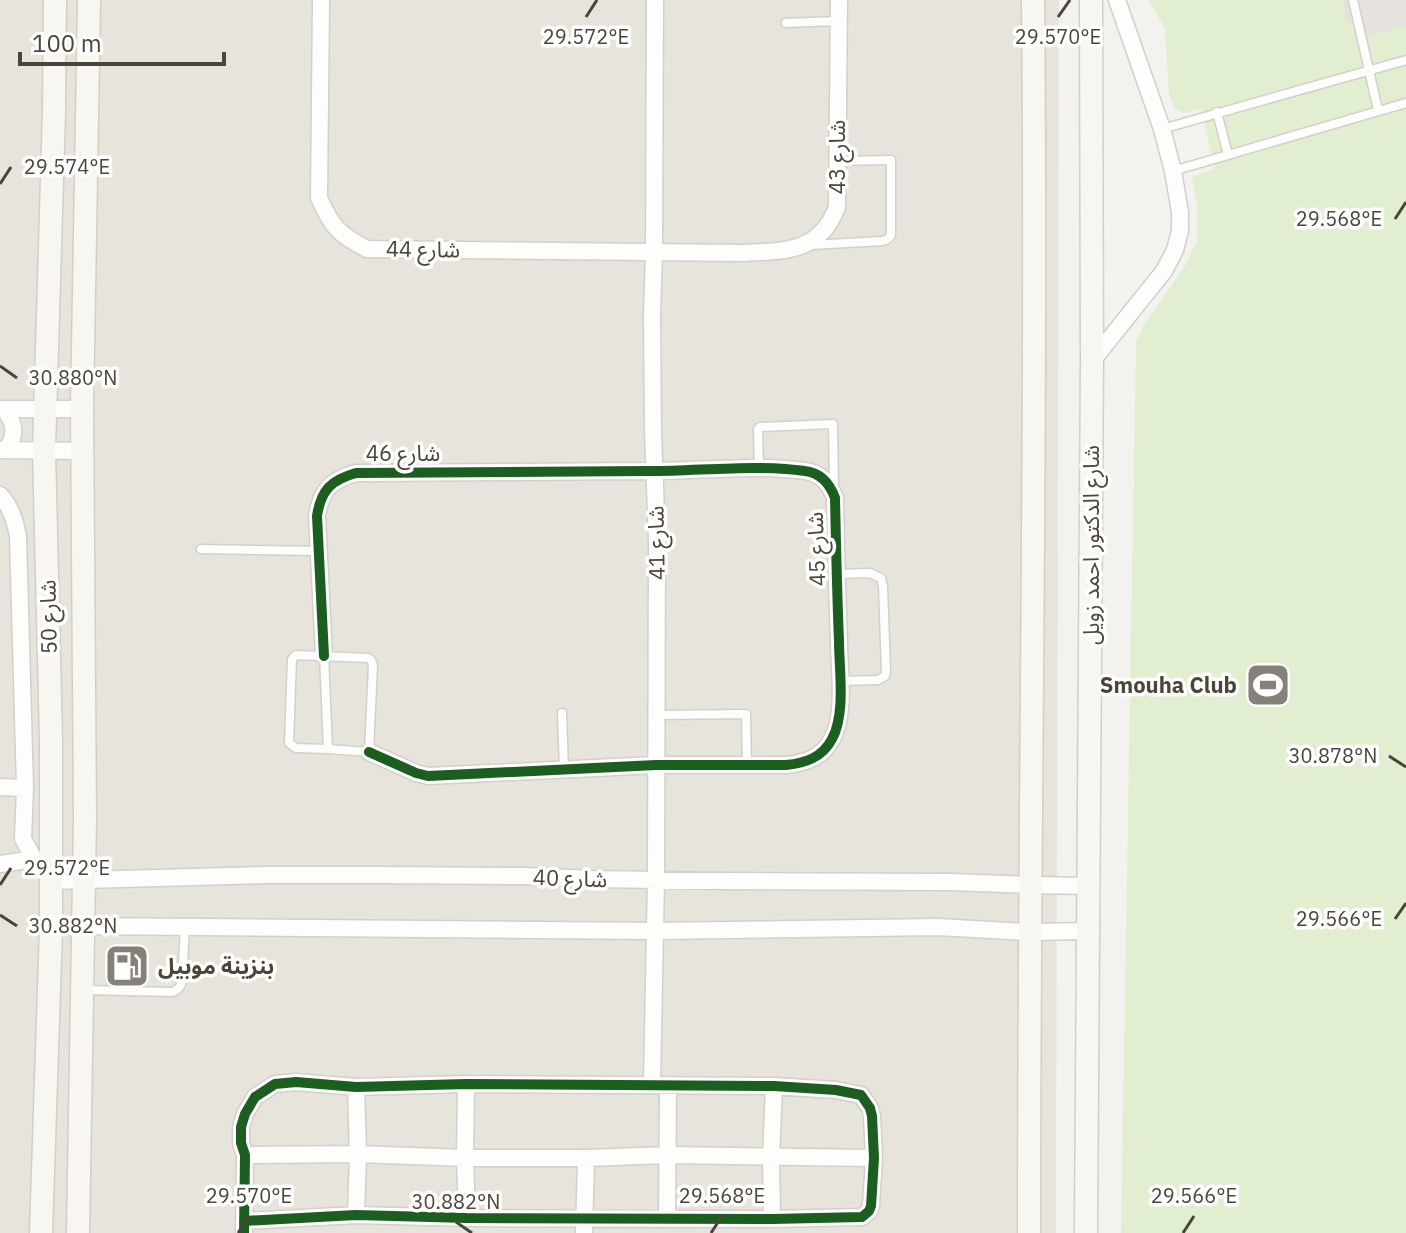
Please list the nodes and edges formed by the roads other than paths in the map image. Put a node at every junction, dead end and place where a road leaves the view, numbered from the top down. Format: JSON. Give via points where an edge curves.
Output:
{"nodes":[{"id":1,"x":55,"y":0,"type":"edge"},
{"id":2,"x":89,"y":0,"type":"edge"},
{"id":3,"x":321,"y":0,"type":"edge"},
{"id":4,"x":655,"y":0,"type":"edge"},
{"id":5,"x":839,"y":0,"type":"edge"},
{"id":6,"x":1033,"y":0,"type":"edge"},
{"id":7,"x":1091,"y":0,"type":"edge"},
{"id":8,"x":1117,"y":0,"type":"edge"},
{"id":9,"x":1353,"y":0,"type":"edge"},
{"id":10,"x":838,"y":21,"type":"junction"},
{"id":11,"x":786,"y":23,"type":"dead end"},
{"id":12,"x":1406,"y":60,"type":"edge"},
{"id":13,"x":1369,"y":69,"type":"junction"},
{"id":14,"x":1406,"y":103,"type":"edge"},
{"id":15,"x":1378,"y":110,"type":"junction"},
{"id":16,"x":1217,"y":112,"type":"junction"},
{"id":17,"x":1162,"y":129,"type":"junction"},
{"id":18,"x":1228,"y":155,"type":"junction"},
{"id":19,"x":837,"y":161,"type":"junction"},
{"id":20,"x":1173,"y":171,"type":"junction"},
{"id":21,"x":804,"y":245,"type":"junction"},
{"id":22,"x":654,"y":252,"type":"junction"},
{"id":23,"x":1092,"y":361,"type":"junction"},
{"id":24,"x":1,"y":409,"type":"edge"},
{"id":25,"x":46,"y":409,"type":"junction"},
{"id":26,"x":82,"y":409,"type":"junction"},
{"id":27,"x":2,"y":450,"type":"edge"},
{"id":28,"x":44,"y":450,"type":"junction"},
{"id":29,"x":83,"y":451,"type":"junction"},
{"id":30,"x":759,"y":469,"type":"junction"},
{"id":31,"x":655,"y":471,"type":"junction"},
{"id":32,"x":0,"y":495,"type":"edge"},
{"id":33,"x":835,"y":498,"type":"junction"},
{"id":34,"x":201,"y":549,"type":"dead end"},
{"id":35,"x":319,"y":551,"type":"junction"},
{"id":36,"x":837,"y":574,"type":"junction"},
{"id":37,"x":324,"y":656,"type":"junction"},
{"id":38,"x":840,"y":681,"type":"junction"},
{"id":39,"x":562,"y":713,"type":"dead end"},
{"id":40,"x":656,"y":715,"type":"junction"},
{"id":41,"x":328,"y":749,"type":"junction"},
{"id":42,"x":369,"y":752,"type":"junction"},
{"id":43,"x":747,"y":764,"type":"junction"},
{"id":44,"x":656,"y":765,"type":"junction"},
{"id":45,"x":564,"y":769,"type":"junction"},
{"id":46,"x":0,"y":787,"type":"edge"},
{"id":47,"x":25,"y":788,"type":"junction"},
{"id":48,"x":0,"y":864,"type":"edge"},
{"id":49,"x":45,"y":869,"type":"junction"},
{"id":50,"x":83,"y":880,"type":"junction"},
{"id":51,"x":656,"y":880,"type":"junction"},
{"id":52,"x":1030,"y":885,"type":"junction"},
{"id":53,"x":1089,"y":886,"type":"junction"},
{"id":54,"x":84,"y":926,"type":"junction"},
{"id":55,"x":185,"y":927,"type":"junction"},
{"id":56,"x":51,"y":928,"type":"junction"},
{"id":57,"x":655,"y":931,"type":"junction"},
{"id":58,"x":1088,"y":931,"type":"junction"},
{"id":59,"x":1029,"y":932,"type":"junction"},
{"id":60,"x":82,"y":990,"type":"junction"},
{"id":61,"x":466,"y":1084,"type":"junction"},
{"id":62,"x":660,"y":1085,"type":"junction"},
{"id":63,"x":774,"y":1086,"type":"junction"},
{"id":64,"x":356,"y":1087,"type":"junction"},
{"id":65,"x":358,"y":1154,"type":"junction"},
{"id":66,"x":245,"y":1155,"type":"junction"},
{"id":67,"x":667,"y":1155,"type":"junction"},
{"id":68,"x":465,"y":1158,"type":"junction"},
{"id":69,"x":586,"y":1158,"type":"junction"},
{"id":70,"x":771,"y":1158,"type":"junction"},
{"id":71,"x":874,"y":1158,"type":"junction"},
{"id":72,"x":356,"y":1215,"type":"junction"},
{"id":73,"x":467,"y":1218,"type":"junction"},
{"id":74,"x":667,"y":1219,"type":"junction"},
{"id":75,"x":772,"y":1219,"type":"junction"},
{"id":76,"x":585,"y":1225,"type":"edge"},
{"id":77,"x":244,"y":1227,"type":"edge"},
{"id":78,"x":41,"y":1233,"type":"edge"},
{"id":79,"x":78,"y":1233,"type":"edge"},
{"id":80,"x":1029,"y":1233,"type":"edge"},
{"id":81,"x":1086,"y":1233,"type":"edge"}],
"edges":[{"from":1,"to":25,"type":"street","name":"شارع 50"},
{"from":2,"to":26,"type":"street","name":"شارع 50"},
{"from":3,"to":22,"type":"street","name":"شارع 44","via":[[319,198],[329,221],[345,238],[367,249]]},
{"from":4,"to":22,"type":"street","name":"شارع 41"},
{"from":5,"to":10,"type":"street","name":"شارع 43"},
{"from":6,"to":52,"type":"street"},
{"from":7,"to":23,"type":"street","name":"شارع الدكتور احمد زويل"},
{"from":8,"to":17,"type":"street"},
{"from":9,"to":13,"type":"lane"},
{"from":10,"to":11,"type":"lane"},
{"from":10,"to":19,"type":"street","name":"شارع 43"},
{"from":12,"to":13,"type":"lane"},
{"from":13,"to":15,"type":"lane"},
{"from":13,"to":16,"type":"lane"},
{"from":14,"to":15,"type":"lane"},
{"from":15,"to":18,"type":"lane"},
{"from":16,"to":17,"type":"lane"},
{"from":16,"to":18,"type":"lane"},
{"from":17,"to":20,"type":"street"},
{"from":18,"to":20,"type":"lane"},
{"from":19,"to":21,"type":"street","name":"شارع 43","via":[[833,219]]},
{"from":19,"to":21,"type":"lane","via":[[891,160],[890,237]]},
{"from":20,"to":23,"type":"street","via":[[1180,212],[1175,250]]},
{"from":21,"to":22,"type":"street","via":[[753,252]]},
{"from":22,"to":31,"type":"street","name":"شارع 41"},
{"from":23,"to":53,"type":"street","name":"شارع الدكتور احمد زويل"},
{"from":24,"to":25,"type":"street"},
{"from":24,"to":27,"type":"street","via":[[14,429],[10,445]]},
{"from":25,"to":26,"type":"street"},
{"from":25,"to":28,"type":"street","name":"شارع 50"},
{"from":26,"to":29,"type":"street","name":"شارع 50"},
{"from":27,"to":28,"type":"street"},
{"from":28,"to":29,"type":"street"},
{"from":28,"to":49,"type":"street","name":"شارع 50","via":[[51,740]]},
{"from":29,"to":50,"type":"street","name":"شارع 50"},
{"from":30,"to":31,"type":"street","name":"شارع 45"},
{"from":30,"to":33,"type":"street","name":"شارع 45","via":[[816,474]]},
{"from":30,"to":33,"type":"lane","via":[[760,427],[833,424]]},
{"from":31,"to":35,"type":"street","name":"شارع 46","via":[[356,473],[341,477],[320,500]]},
{"from":31,"to":40,"type":"street","name":"شارع 41"},
{"from":32,"to":47,"type":"street","via":[[18,536]]},
{"from":33,"to":36,"type":"street","name":"شارع 45"},
{"from":34,"to":35,"type":"lane"},
{"from":35,"to":37,"type":"street","name":"شارع 46"},
{"from":36,"to":38,"type":"street","name":"شارع 45"},
{"from":36,"to":38,"type":"lane","via":[[881,578],[886,672],[878,680]]},
{"from":37,"to":41,"type":"lane"},
{"from":37,"to":41,"type":"lane","via":[[292,659],[288,741],[294,748]]},
{"from":37,"to":42,"type":"lane","via":[[371,660]]},
{"from":38,"to":43,"type":"street","name":"شارع 45","via":[[836,731],[823,752],[801,764]]},
{"from":39,"to":45,"type":"lane"},
{"from":40,"to":43,"type":"lane","via":[[746,714]]},
{"from":40,"to":44,"type":"street","name":"شارع 41"},
{"from":41,"to":42,"type":"lane"},
{"from":42,"to":45,"type":"street","via":[[428,776]]},
{"from":43,"to":44,"type":"street"},
{"from":44,"to":45,"type":"street"},
{"from":44,"to":51,"type":"street","name":"شارع 41"},
{"from":46,"to":47,"type":"street"},
{"from":47,"to":49,"type":"street","via":[[23,839]]},
{"from":48,"to":49,"type":"street","name":"شارع 40"},
{"from":49,"to":50,"type":"street","name":"شارع 40"},
{"from":49,"to":56,"type":"street","name":"شارع 50"},
{"from":50,"to":51,"type":"street","name":"شارع 40","via":[[294,875]]},
{"from":50,"to":54,"type":"street","name":"شارع 50"},
{"from":51,"to":52,"type":"street","name":"شارع 40"},
{"from":51,"to":57,"type":"street","name":"شارع 41"},
{"from":52,"to":53,"type":"street","name":"شارع 40"},
{"from":52,"to":59,"type":"street"},
{"from":53,"to":58,"type":"street","name":"شارع الدكتور احمد زويل"},
{"from":54,"to":55,"type":"street"},
{"from":54,"to":56,"type":"street"},
{"from":54,"to":60,"type":"street","name":"شارع 50"},
{"from":55,"to":57,"type":"street"},
{"from":55,"to":60,"type":"lane","via":[[182,982],[173,992]]},
{"from":56,"to":78,"type":"street","name":"شارع 50"},
{"from":57,"to":59,"type":"street","via":[[938,927]]},
{"from":57,"to":62,"type":"street","name":"شارع 41"},
{"from":58,"to":59,"type":"street"},
{"from":58,"to":81,"type":"street","name":"شارع الدكتور احمد زويل"},
{"from":59,"to":80,"type":"street"},
{"from":60,"to":79,"type":"street","name":"شارع 50"},
{"from":61,"to":62,"type":"street"},
{"from":61,"to":64,"type":"street"},
{"from":61,"to":68,"type":"street"},
{"from":62,"to":63,"type":"street"},
{"from":62,"to":67,"type":"street","name":"شارع 41"},
{"from":63,"to":70,"type":"street"},
{"from":63,"to":71,"type":"street","via":[[861,1095],[872,1116]]},
{"from":64,"to":65,"type":"street"},
{"from":64,"to":66,"type":"street","via":[[275,1084],[255,1097],[245,1114]]},
{"from":65,"to":66,"type":"street"},
{"from":65,"to":68,"type":"street"},
{"from":65,"to":72,"type":"street"},
{"from":66,"to":77,"type":"street"},
{"from":67,"to":69,"type":"street"},
{"from":67,"to":70,"type":"street"},
{"from":67,"to":74,"type":"street","name":"شارع 41"},
{"from":68,"to":69,"type":"street"},
{"from":68,"to":73,"type":"street"},
{"from":69,"to":76,"type":"street"},
{"from":70,"to":71,"type":"street"},
{"from":70,"to":75,"type":"street"},
{"from":71,"to":75,"type":"street","via":[[866,1215]]},
{"from":72,"to":73,"type":"street"},
{"from":72,"to":77,"type":"street"},
{"from":73,"to":76,"type":"street"},
{"from":74,"to":75,"type":"street"},
{"from":74,"to":76,"type":"street"}]}
